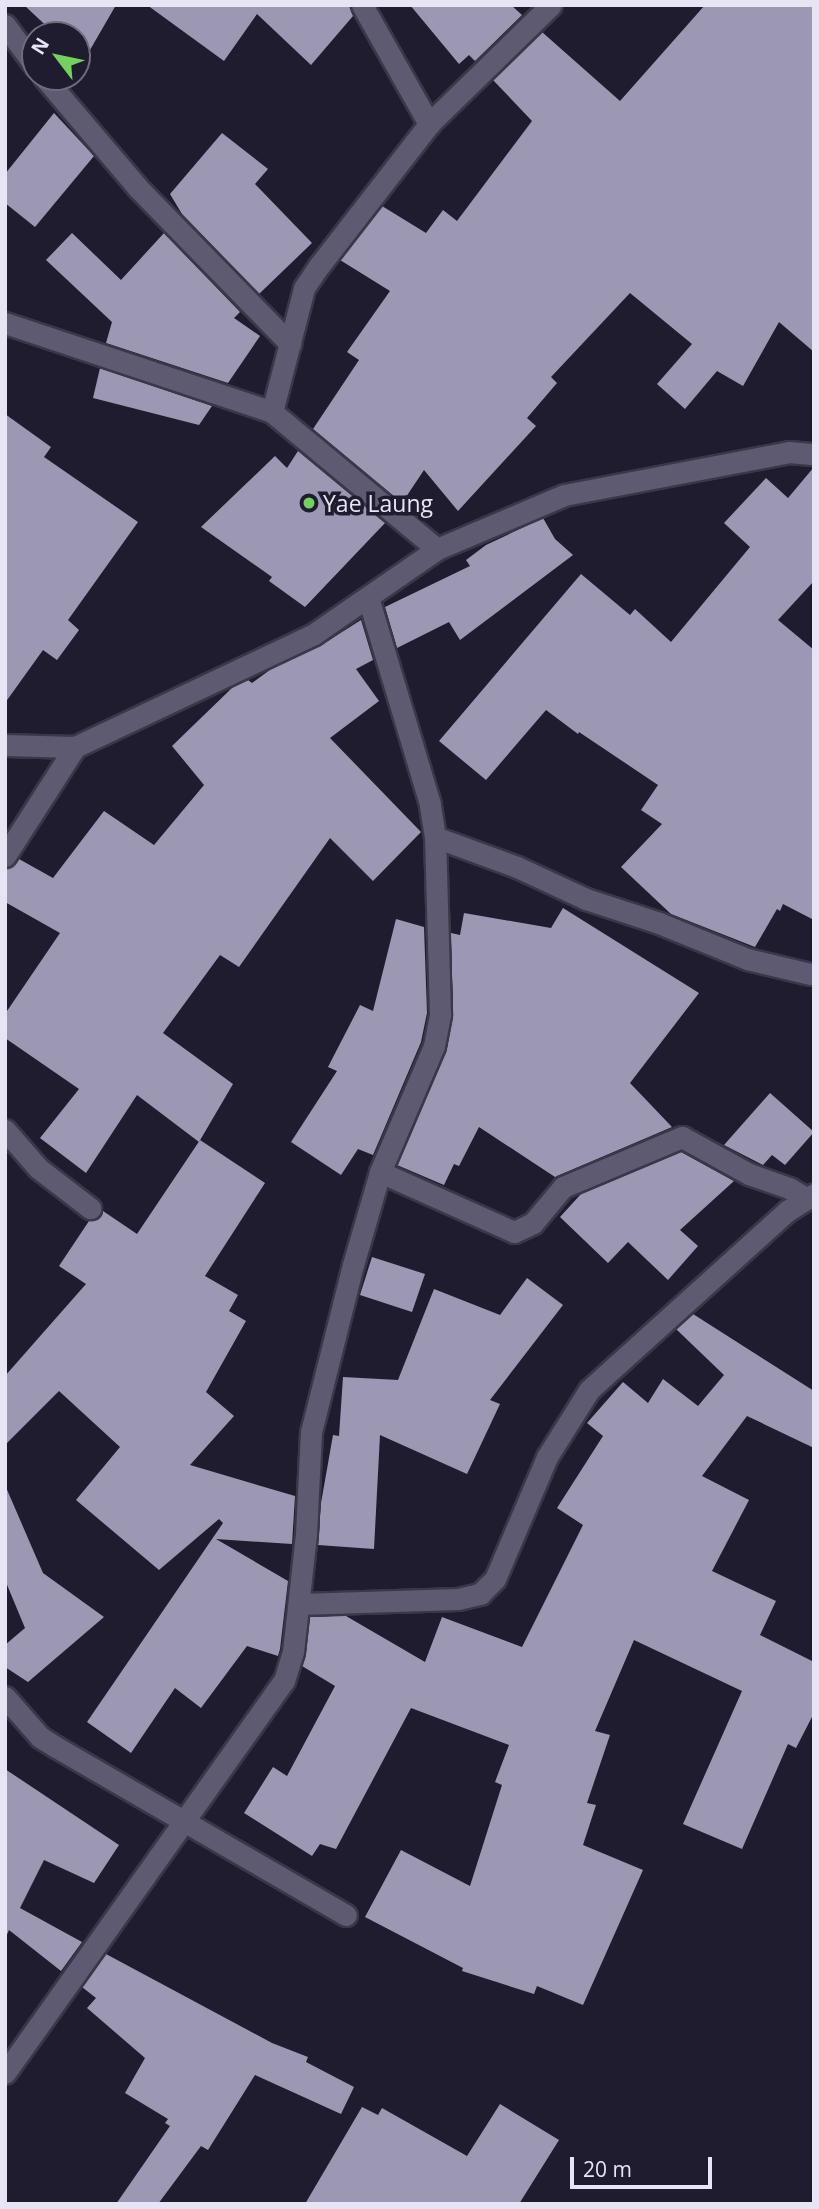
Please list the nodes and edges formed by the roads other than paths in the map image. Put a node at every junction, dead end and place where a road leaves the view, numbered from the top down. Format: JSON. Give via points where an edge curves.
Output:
{"nodes":[{"id":1,"x":362,"y":5,"type":"edge"},
{"id":2,"x":551,"y":5,"type":"edge"},
{"id":3,"x":5,"y":25,"type":"edge"},
{"id":4,"x":21,"y":47,"type":"edge"},
{"id":5,"x":56,"y":91,"type":"edge"},
{"id":6,"x":429,"y":124,"type":"junction"},
{"id":7,"x":5,"y":323,"type":"edge"},
{"id":8,"x":290,"y":344,"type":"junction"},
{"id":9,"x":272,"y":412,"type":"junction"},
{"id":10,"x":814,"y":454,"type":"edge"},
{"id":11,"x":437,"y":549,"type":"junction"},
{"id":12,"x":368,"y":597,"type":"junction"},
{"id":13,"x":5,"y":745,"type":"edge"},
{"id":14,"x":75,"y":747,"type":"junction"},
{"id":15,"x":435,"y":837,"type":"junction"},
{"id":16,"x":5,"y":856,"type":"edge"},
{"id":17,"x":810,"y":974,"type":"dead end"},
{"id":18,"x":5,"y":1130,"type":"edge"},
{"id":19,"x":380,"y":1172,"type":"junction"},
{"id":20,"x":810,"y":1197,"type":"edge"},
{"id":21,"x":90,"y":1208,"type":"dead end"},
{"id":22,"x":299,"y":1604,"type":"junction"},
{"id":23,"x":5,"y":1697,"type":"edge"},
{"id":24,"x":183,"y":1821,"type":"junction"},
{"id":25,"x":346,"y":1915,"type":"dead end"},
{"id":26,"x":5,"y":2073,"type":"edge"}],
"edges":[{"from":1,"to":6,"type":"street"},
{"from":2,"to":6,"type":"street"},
{"from":3,"to":4,"type":"street"},
{"from":5,"to":8,"type":"street","via":[[138,188]]},
{"from":6,"to":8,"type":"street","via":[[304,288]]},
{"from":7,"to":9,"type":"street"},
{"from":8,"to":9,"type":"street"},
{"from":9,"to":11,"type":"street"},
{"from":10,"to":11,"type":"street","via":[[789,452],[564,495]]},
{"from":11,"to":12,"type":"street"},
{"from":12,"to":14,"type":"street","via":[[314,634]]},
{"from":12,"to":15,"type":"street","via":[[430,804]]},
{"from":13,"to":14,"type":"street"},
{"from":14,"to":16,"type":"street"},
{"from":15,"to":17,"type":"street","via":[[747,960]]},
{"from":15,"to":19,"type":"street","via":[[440,1014],[434,1046]]},
{"from":18,"to":21,"type":"street","via":[[38,1168]]},
{"from":19,"to":20,"type":"street","via":[[514,1232],[533,1223],[563,1187],[682,1137],[749,1174]]},
{"from":19,"to":22,"type":"street","via":[[311,1432]]},
{"from":20,"to":22,"type":"street","via":[[787,1210],[589,1390],[547,1457],[495,1578],[480,1594],[458,1599]]},
{"from":22,"to":24,"type":"street","via":[[284,1681]]},
{"from":23,"to":24,"type":"street","via":[[40,1737]]},
{"from":24,"to":25,"type":"street"},
{"from":24,"to":26,"type":"street"}]}
